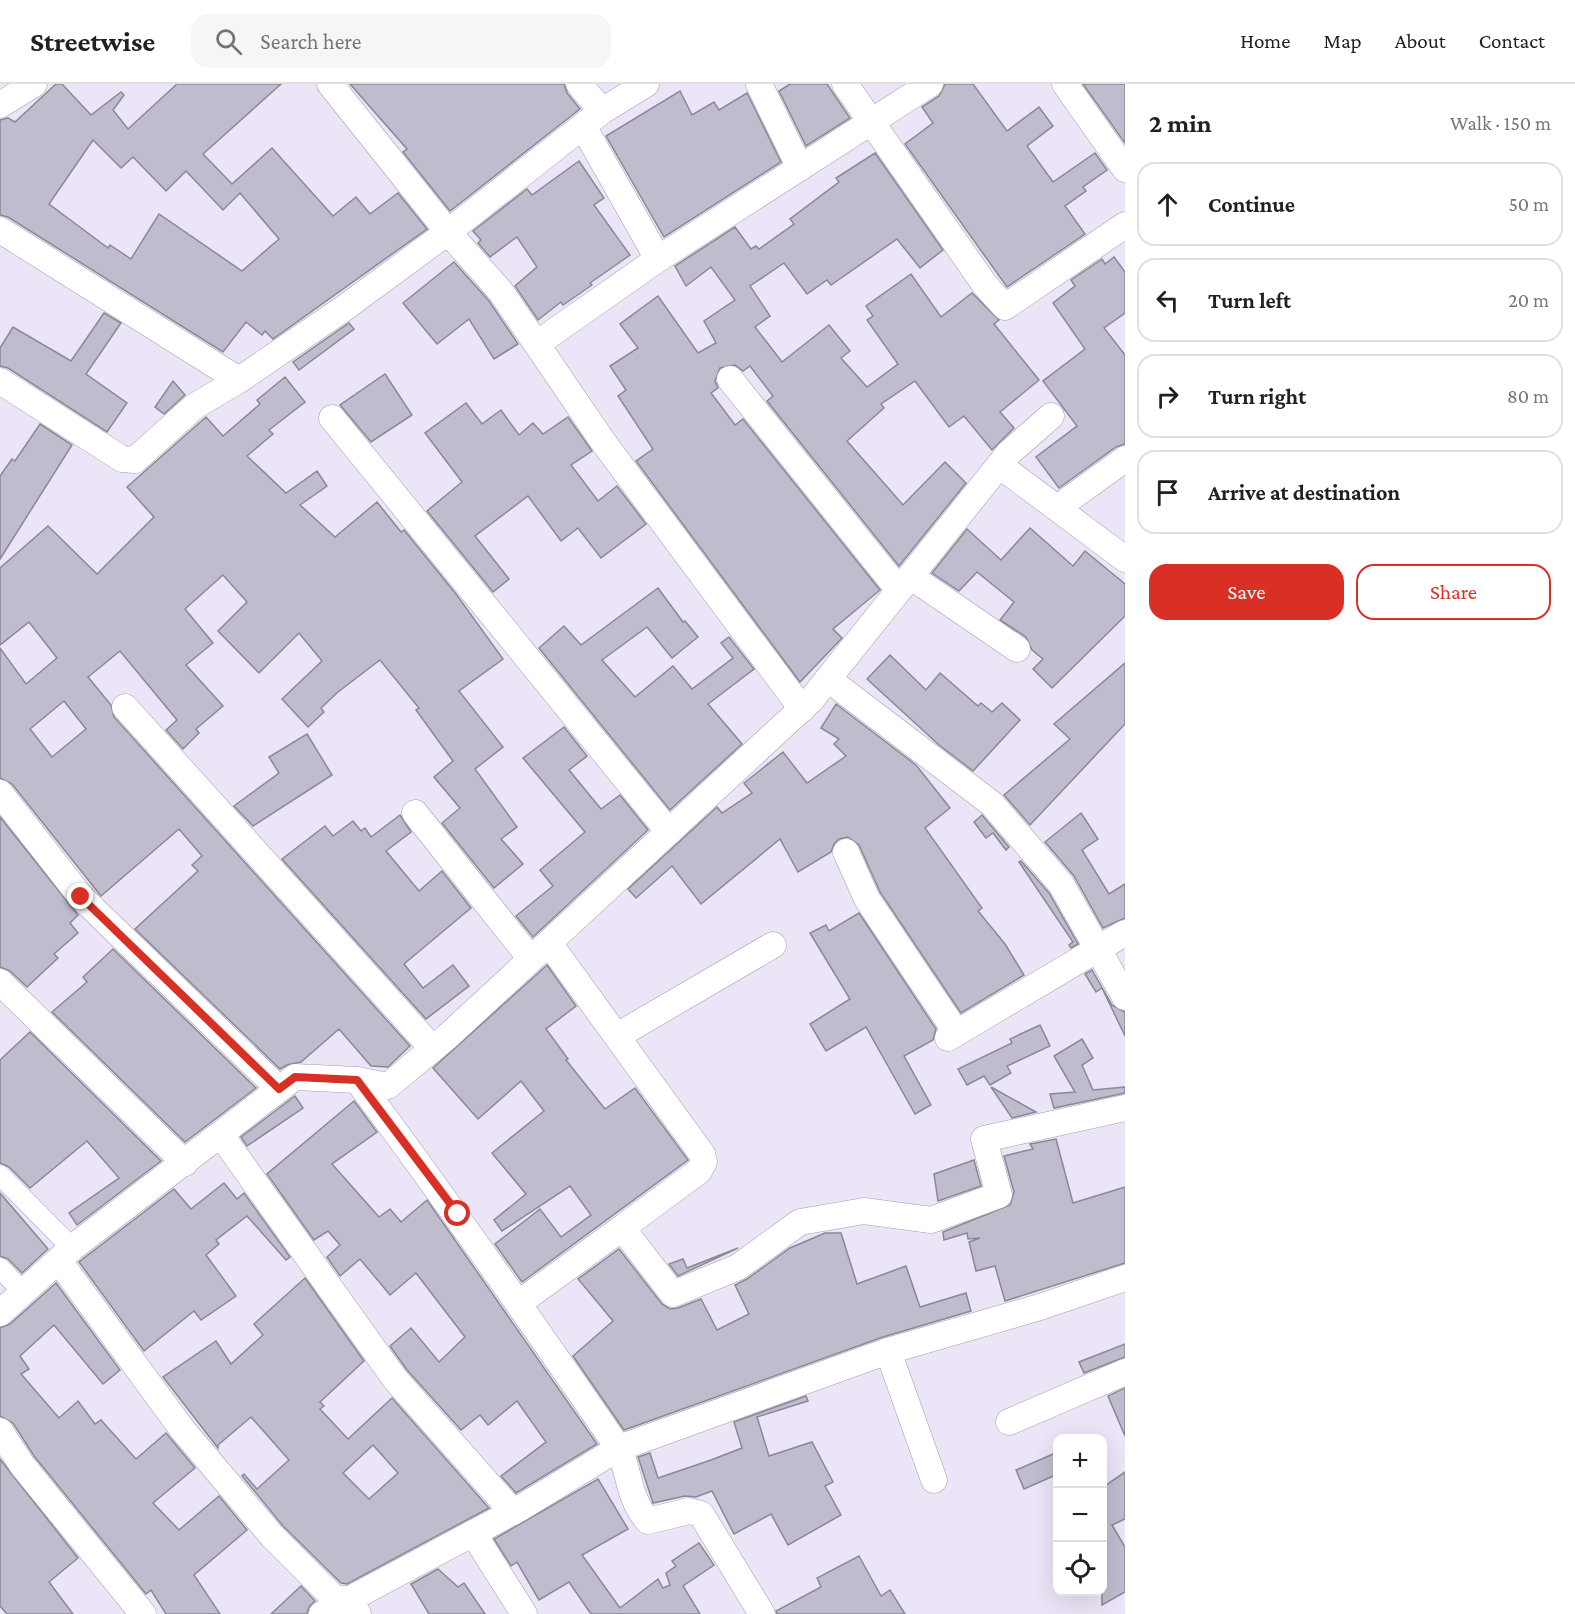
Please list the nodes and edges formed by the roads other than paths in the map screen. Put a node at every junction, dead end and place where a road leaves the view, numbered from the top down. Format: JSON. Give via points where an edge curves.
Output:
{"nodes":[{"id":1,"x":34,"y":84,"type":"edge"},
{"id":2,"x":330,"y":84,"type":"edge"},
{"id":3,"x":579,"y":84,"type":"edge"},
{"id":4,"x":646,"y":84,"type":"edge"},
{"id":5,"x":759,"y":84,"type":"edge"},
{"id":6,"x":845,"y":84,"type":"edge"},
{"id":7,"x":930,"y":84,"type":"edge"},
{"id":8,"x":1065,"y":84,"type":"edge"},
{"id":9,"x":0,"y":105,"type":"edge"},
{"id":10,"x":593,"y":120,"type":"junction"},
{"id":11,"x":872,"y":121,"type":"junction"},
{"id":12,"x":800,"y":168,"type":"junction"},
{"id":13,"x":1125,"y":169,"type":"edge"},
{"id":14,"x":1125,"y":225,"type":"edge"},
{"id":15,"x":0,"y":230,"type":"edge"},
{"id":16,"x":448,"y":232,"type":"junction"},
{"id":17,"x":658,"y":259,"type":"junction"},
{"id":18,"x":538,"y":343,"type":"junction"},
{"id":19,"x":730,"y":379,"type":"dead end"},
{"id":20,"x":239,"y":380,"type":"junction"},
{"id":21,"x":0,"y":381,"type":"edge"},
{"id":22,"x":1051,"y":416,"type":"dead end"},
{"id":23,"x":332,"y":418,"type":"dead end"},
{"id":24,"x":1125,"y":459,"type":"edge"},
{"id":25,"x":999,"y":465,"type":"junction"},
{"id":26,"x":1057,"y":508,"type":"junction"},
{"id":27,"x":1125,"y":559,"type":"edge"},
{"id":28,"x":905,"y":583,"type":"junction"},
{"id":29,"x":1017,"y":649,"type":"dead end"},
{"id":30,"x":828,"y":679,"type":"junction"},
{"id":31,"x":125,"y":707,"type":"dead end"},
{"id":32,"x":802,"y":709,"type":"junction"},
{"id":33,"x":0,"y":794,"type":"edge"},
{"id":34,"x":415,"y":813,"type":"dead end"},
{"id":35,"x":669,"y":832,"type":"junction"},
{"id":36,"x":846,"y":852,"type":"dead end"},
{"id":37,"x":1125,"y":933,"type":"edge"},
{"id":38,"x":773,"y":945,"type":"dead end"},
{"id":39,"x":1098,"y":949,"type":"junction"},
{"id":40,"x":540,"y":951,"type":"junction"},
{"id":41,"x":0,"y":982,"type":"edge"},
{"id":42,"x":1125,"y":997,"type":"edge"},
{"id":43,"x":617,"y":1036,"type":"junction"},
{"id":44,"x":432,"y":1048,"type":"junction"},
{"id":45,"x":357,"y":1080,"type":"junction"},
{"id":46,"x":279,"y":1089,"type":"junction"},
{"id":47,"x":1125,"y":1108,"type":"edge"},
{"id":48,"x":221,"y":1135,"type":"junction"},
{"id":49,"x":185,"y":1162,"type":"junction"},
{"id":50,"x":0,"y":1175,"type":"edge"},
{"id":51,"x":622,"y":1228,"type":"junction"},
{"id":52,"x":65,"y":1255,"type":"junction"},
{"id":53,"x":0,"y":1268,"type":"edge"},
{"id":54,"x":1125,"y":1278,"type":"edge"},
{"id":55,"x":24,"y":1293,"type":"junction"},
{"id":56,"x":519,"y":1303,"type":"junction"},
{"id":57,"x":0,"y":1313,"type":"edge"},
{"id":58,"x":888,"y":1351,"type":"junction"},
{"id":59,"x":1125,"y":1372,"type":"edge"},
{"id":60,"x":1009,"y":1422,"type":"dead end"},
{"id":61,"x":0,"y":1431,"type":"edge"},
{"id":62,"x":619,"y":1448,"type":"junction"},
{"id":63,"x":934,"y":1480,"type":"dead end"},
{"id":64,"x":513,"y":1512,"type":"junction"},
{"id":65,"x":473,"y":1533,"type":"junction"},
{"id":66,"x":353,"y":1606,"type":"edge"},
{"id":67,"x":143,"y":1614,"type":"edge"},
{"id":68,"x":322,"y":1614,"type":"edge"},
{"id":69,"x":524,"y":1614,"type":"edge"},
{"id":70,"x":762,"y":1614,"type":"edge"}],
"edges":[{"from":1,"to":9,"type":"street"},
{"from":2,"to":16,"type":"street"},
{"from":3,"to":10,"type":"street"},
{"from":4,"to":10,"type":"street"},
{"from":5,"to":12,"type":"street"},
{"from":6,"to":11,"type":"street"},
{"from":7,"to":11,"type":"street"},
{"from":8,"to":13,"type":"street"},
{"from":10,"to":16,"type":"street"},
{"from":10,"to":17,"type":"street"},
{"from":11,"to":12,"type":"street"},
{"from":11,"to":14,"type":"street","via":[[984,285],[1005,307]]},
{"from":12,"to":17,"type":"street"},
{"from":15,"to":20,"type":"street"},
{"from":16,"to":18,"type":"street","via":[[501,292]]},
{"from":16,"to":20,"type":"street"},
{"from":17,"to":18,"type":"street"},
{"from":18,"to":32,"type":"street","via":[[604,443]]},
{"from":19,"to":28,"type":"street"},
{"from":20,"to":21,"type":"street","via":[[195,406],[135,460],[122,459]]},
{"from":22,"to":25,"type":"street"},
{"from":23,"to":35,"type":"street"},
{"from":24,"to":26,"type":"street"},
{"from":25,"to":26,"type":"street"},
{"from":25,"to":28,"type":"street"},
{"from":26,"to":27,"type":"street"},
{"from":28,"to":29,"type":"street"},
{"from":28,"to":30,"type":"street"},
{"from":30,"to":32,"type":"street"},
{"from":30,"to":39,"type":"street","via":[[992,804],[1061,884]]},
{"from":31,"to":44,"type":"street"},
{"from":32,"to":35,"type":"street"},
{"from":33,"to":46,"type":"street","via":[[81,897]]},
{"from":34,"to":40,"type":"street"},
{"from":35,"to":40,"type":"street"},
{"from":36,"to":39,"type":"street","via":[[867,899],[952,1035]]},
{"from":37,"to":39,"type":"street"},
{"from":38,"to":43,"type":"street"},
{"from":39,"to":42,"type":"street"},
{"from":40,"to":43,"type":"street"},
{"from":40,"to":44,"type":"street"},
{"from":41,"to":49,"type":"street"},
{"from":43,"to":51,"type":"street","via":[[704,1162],[699,1171]]},
{"from":44,"to":45,"type":"street","via":[[388,1086]]},
{"from":45,"to":46,"type":"street","via":[[295,1077]]},
{"from":45,"to":56,"type":"street"},
{"from":46,"to":48,"type":"street"},
{"from":47,"to":51,"type":"street","via":[[984,1139],[999,1195],[931,1220],[864,1211],[800,1222],[738,1267],[673,1294]]},
{"from":48,"to":49,"type":"street"},
{"from":48,"to":64,"type":"street","via":[[395,1379]]},
{"from":49,"to":52,"type":"street"},
{"from":50,"to":52,"type":"street"},
{"from":51,"to":56,"type":"street"},
{"from":52,"to":55,"type":"street"},
{"from":52,"to":66,"type":"street","via":[[182,1429],[272,1536],[334,1598]]},
{"from":53,"to":55,"type":"street"},
{"from":54,"to":58,"type":"street"},
{"from":55,"to":57,"type":"street"},
{"from":56,"to":62,"type":"street"},
{"from":58,"to":62,"type":"street"},
{"from":58,"to":63,"type":"street"},
{"from":59,"to":60,"type":"street"},
{"from":61,"to":67,"type":"street","via":[[22,1465]]},
{"from":62,"to":64,"type":"street"},
{"from":62,"to":70,"type":"street","via":[[636,1508],[648,1521],[689,1511],[701,1514]]},
{"from":64,"to":65,"type":"street"},
{"from":65,"to":66,"type":"street"},
{"from":65,"to":69,"type":"street"},
{"from":66,"to":68,"type":"street"}]}
